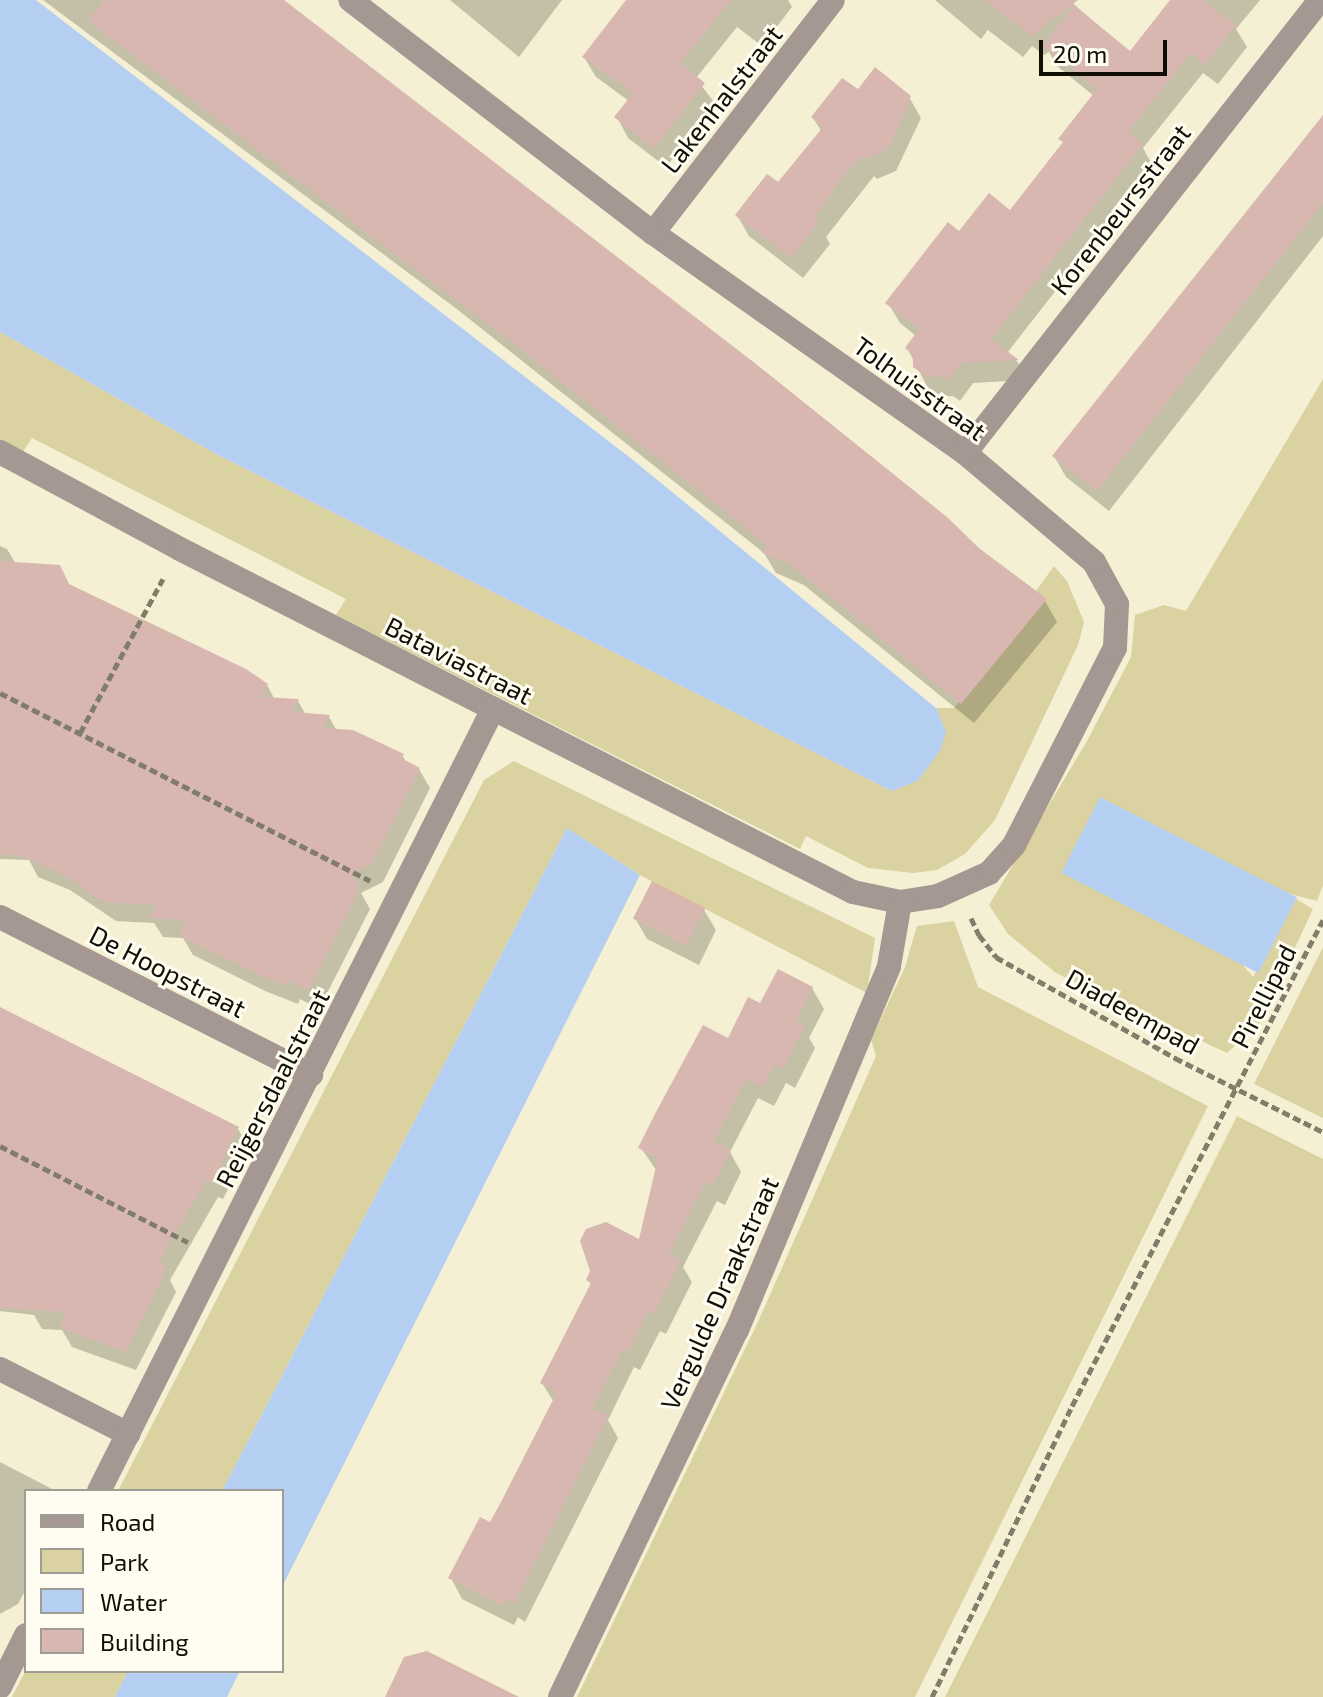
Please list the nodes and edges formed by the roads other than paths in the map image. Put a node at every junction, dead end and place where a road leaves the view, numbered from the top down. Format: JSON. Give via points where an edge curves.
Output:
{"nodes":[{"id":1,"x":833,"y":0,"type":"edge"},
{"id":2,"x":1320,"y":0,"type":"edge"},
{"id":3,"x":360,"y":3,"type":"edge"},
{"id":4,"x":653,"y":233,"type":"junction"},
{"id":5,"x":0,"y":452,"type":"edge"},
{"id":6,"x":965,"y":453,"type":"junction"},
{"id":7,"x":493,"y":709,"type":"junction"},
{"id":8,"x":900,"y":902,"type":"junction"},
{"id":9,"x":0,"y":917,"type":"edge"},
{"id":10,"x":311,"y":1075,"type":"junction"},
{"id":11,"x":0,"y":1369,"type":"edge"},
{"id":12,"x":128,"y":1434,"type":"junction"},
{"id":13,"x":100,"y":1489,"type":"edge"},
{"id":14,"x":24,"y":1639,"type":"edge"},
{"id":15,"x":0,"y":1687,"type":"edge"},
{"id":16,"x":560,"y":1697,"type":"edge"}],
"edges":[{"from":1,"to":4,"type":"street","name":"Lakenhalstraat"},
{"from":2,"to":6,"type":"street","name":"Korenbeursstraat"},
{"from":3,"to":4,"type":"street","name":"Tolhuisstraat"},
{"from":4,"to":6,"type":"street","name":"Tolhuisstraat"},
{"from":5,"to":7,"type":"street","name":"Bataviastraat"},
{"from":6,"to":8,"type":"street","name":"Tolhuisstraat","via":[[1094,562],[1117,604],[1119,627],[1115,648],[1014,845],[989,873],[963,887]]},
{"from":7,"to":8,"type":"street","name":"Bataviastraat","via":[[853,892]]},
{"from":7,"to":10,"type":"street","name":"Reijgersdaalstraat"},
{"from":8,"to":16,"type":"street","name":"Vergulde Draakstraat","via":[[889,966],[737,1330]]},
{"from":9,"to":10,"type":"street","name":"De Hoopstraat"},
{"from":10,"to":12,"type":"street","name":"Reijgersdaalstraat"},
{"from":11,"to":12,"type":"street"},
{"from":12,"to":13,"type":"street","name":"Reijgersdaalstraat"},
{"from":14,"to":15,"type":"street"}]}
